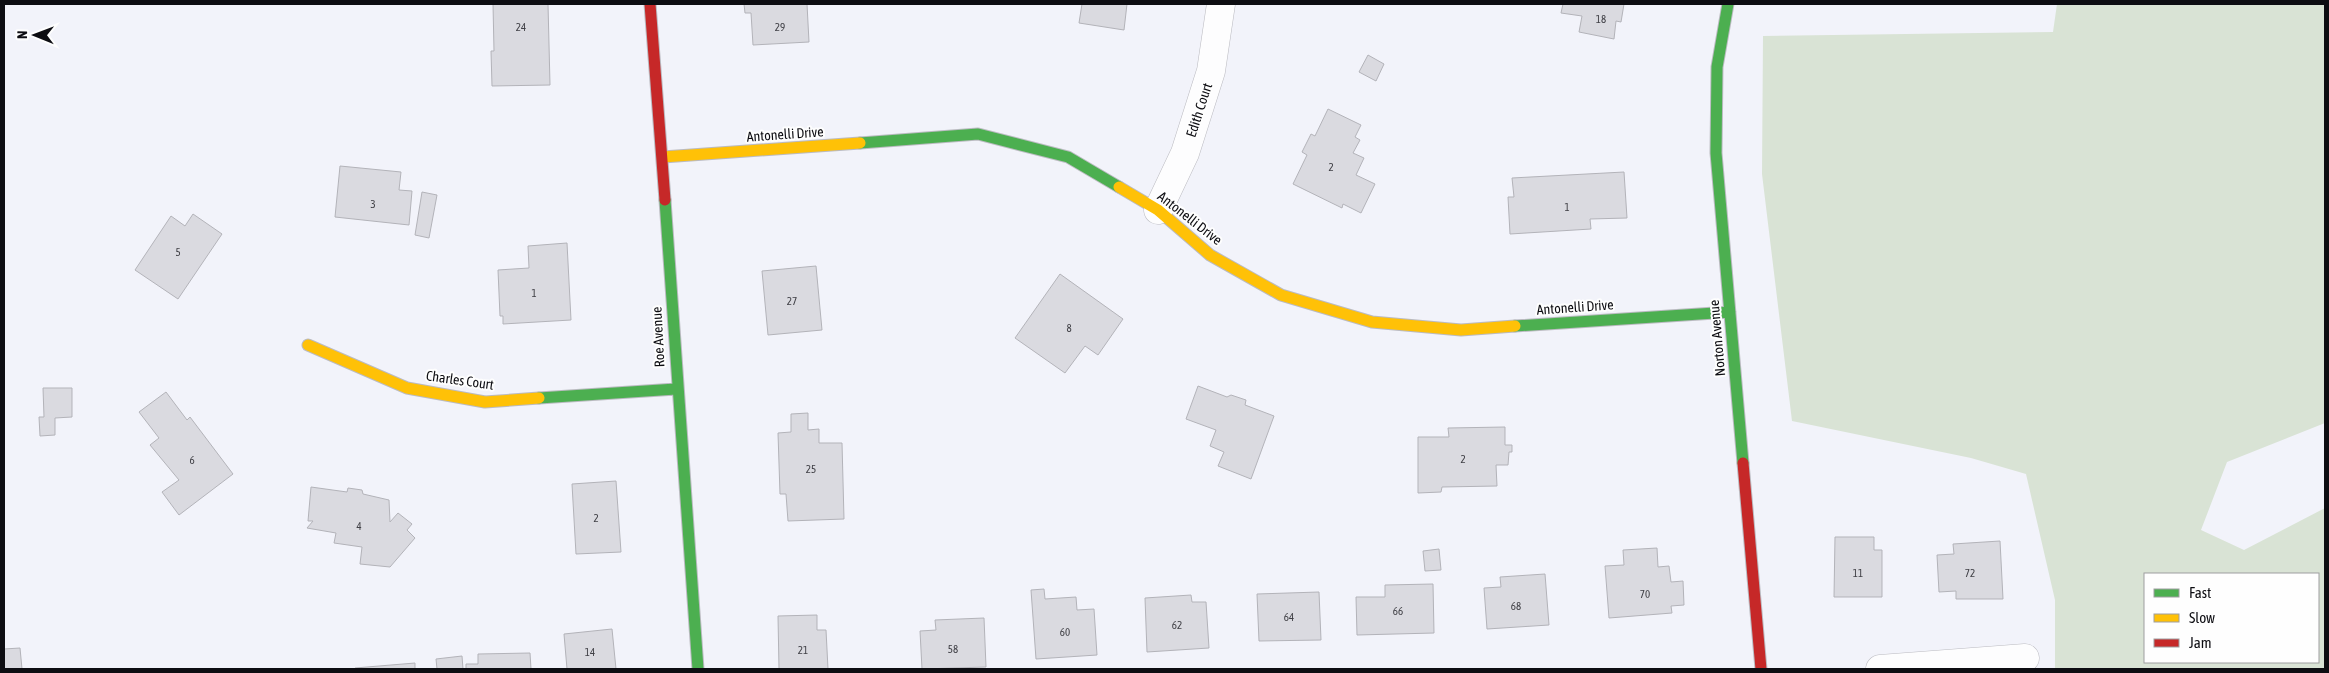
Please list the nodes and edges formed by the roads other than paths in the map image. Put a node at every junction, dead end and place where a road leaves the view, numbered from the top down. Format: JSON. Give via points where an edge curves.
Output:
{"nodes":[{"id":1,"x":650,"y":4,"type":"edge"},
{"id":2,"x":1221,"y":4,"type":"edge"},
{"id":3,"x":1728,"y":4,"type":"edge"},
{"id":4,"x":663,"y":157,"type":"junction"},
{"id":5,"x":1158,"y":210,"type":"junction"},
{"id":6,"x":1730,"y":312,"type":"junction"},
{"id":7,"x":308,"y":345,"type":"dead end"},
{"id":8,"x":676,"y":389,"type":"junction"},
{"id":9,"x":2025,"y":658,"type":"dead end"},
{"id":10,"x":698,"y":669,"type":"edge"},
{"id":11,"x":1761,"y":669,"type":"edge"},
{"id":12,"x":1880,"y":669,"type":"edge"}],
"edges":[{"from":1,"to":4,"type":"street","name":"Roe Avenue"},
{"from":2,"to":5,"type":"street","name":"Edith Court","via":[[1212,71],[1185,153]]},
{"from":3,"to":6,"type":"street","name":"Norton Avenue","via":[[1717,67],[1716,153]]},
{"from":4,"to":5,"type":"street","name":"Antonelli Drive","via":[[978,134],[1068,157]]},
{"from":4,"to":8,"type":"street","name":"Roe Avenue"},
{"from":5,"to":6,"type":"street","name":"Antonelli Drive","via":[[1210,255],[1281,295],[1372,322],[1461,330]]},
{"from":6,"to":11,"type":"street","name":"Norton Avenue"},
{"from":7,"to":8,"type":"street","name":"Charles Court","via":[[408,388],[485,402]]},
{"from":8,"to":10,"type":"street","name":"Roe Avenue"},
{"from":9,"to":12,"type":"street"}]}
